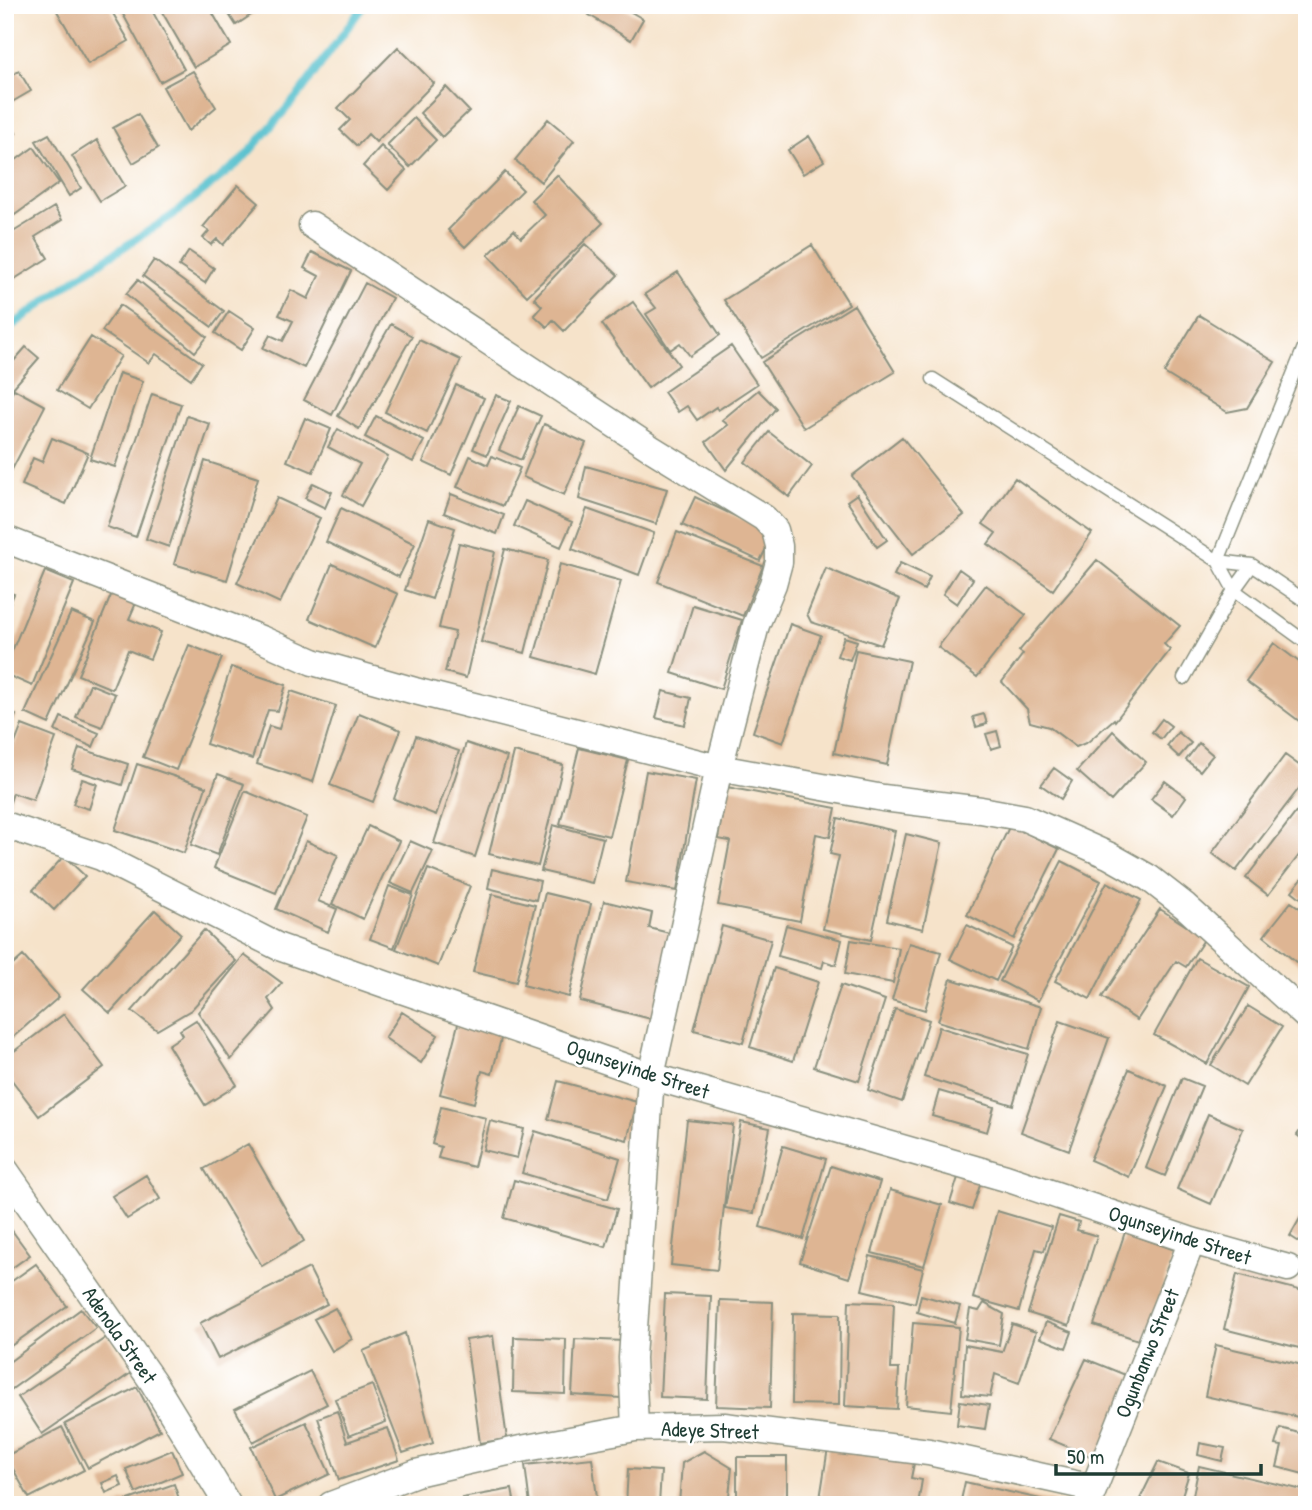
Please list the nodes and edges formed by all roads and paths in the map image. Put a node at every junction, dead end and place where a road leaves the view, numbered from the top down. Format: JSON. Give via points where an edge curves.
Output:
{"nodes":[{"id":1,"x":312,"y":225,"type":"dead end"},
{"id":2,"x":1307,"y":340,"type":"edge"},
{"id":3,"x":933,"y":379,"type":"dead end"},
{"id":4,"x":5,"y":539,"type":"edge"},
{"id":5,"x":1218,"y":561,"type":"junction"},
{"id":6,"x":1252,"y":565,"type":"junction"},
{"id":7,"x":1234,"y":590,"type":"junction"},
{"id":8,"x":1307,"y":602,"type":"edge"},
{"id":9,"x":1307,"y":643,"type":"edge"},
{"id":10,"x":1184,"y":678,"type":"dead end"},
{"id":11,"x":719,"y":768,"type":"junction"},
{"id":12,"x":5,"y":825,"type":"edge"},
{"id":13,"x":1307,"y":1017,"type":"edge"},
{"id":14,"x":651,"y":1076,"type":"junction"},
{"id":15,"x":5,"y":1170,"type":"edge"},
{"id":16,"x":1192,"y":1241,"type":"junction"},
{"id":17,"x":1288,"y":1268,"type":"dead end"},
{"id":18,"x":635,"y":1428,"type":"junction"},
{"id":19,"x":1090,"y":1497,"type":"edge"},
{"id":20,"x":228,"y":1505,"type":"edge"},
{"id":21,"x":331,"y":1505,"type":"edge"}],
"edges":[{"from":1,"to":11,"type":"street","via":[[764,518],[775,530],[779,562],[756,625]]},
{"from":2,"to":5,"type":"lane"},
{"from":3,"to":5,"type":"lane"},
{"from":4,"to":11,"type":"street","via":[[313,662]]},
{"from":5,"to":6,"type":"lane"},
{"from":5,"to":7,"type":"lane"},
{"from":6,"to":7,"type":"lane"},
{"from":6,"to":8,"type":"lane"},
{"from":7,"to":9,"type":"lane"},
{"from":7,"to":10,"type":"lane"},
{"from":11,"to":13,"type":"street","via":[[1014,816],[1064,833],[1158,885]]},
{"from":11,"to":14,"type":"street"},
{"from":12,"to":14,"type":"street","name":"Ogunseyinde Street","via":[[101,857],[279,947]]},
{"from":14,"to":16,"type":"street","name":"Ogunseyinde Street","via":[[1006,1178]]},
{"from":14,"to":18,"type":"street","via":[[632,1358]]},
{"from":15,"to":20,"type":"street","name":"Adenola Street","via":[[153,1382]]},
{"from":16,"to":17,"type":"street","name":"Ogunseyinde Street"},
{"from":16,"to":19,"type":"street","name":"Ogunbanwo Street"},
{"from":18,"to":19,"type":"street","name":"Adeye Street","via":[[724,1426],[929,1452]]},
{"from":18,"to":21,"type":"street","name":"Adeye Street","via":[[416,1473]]}]}
